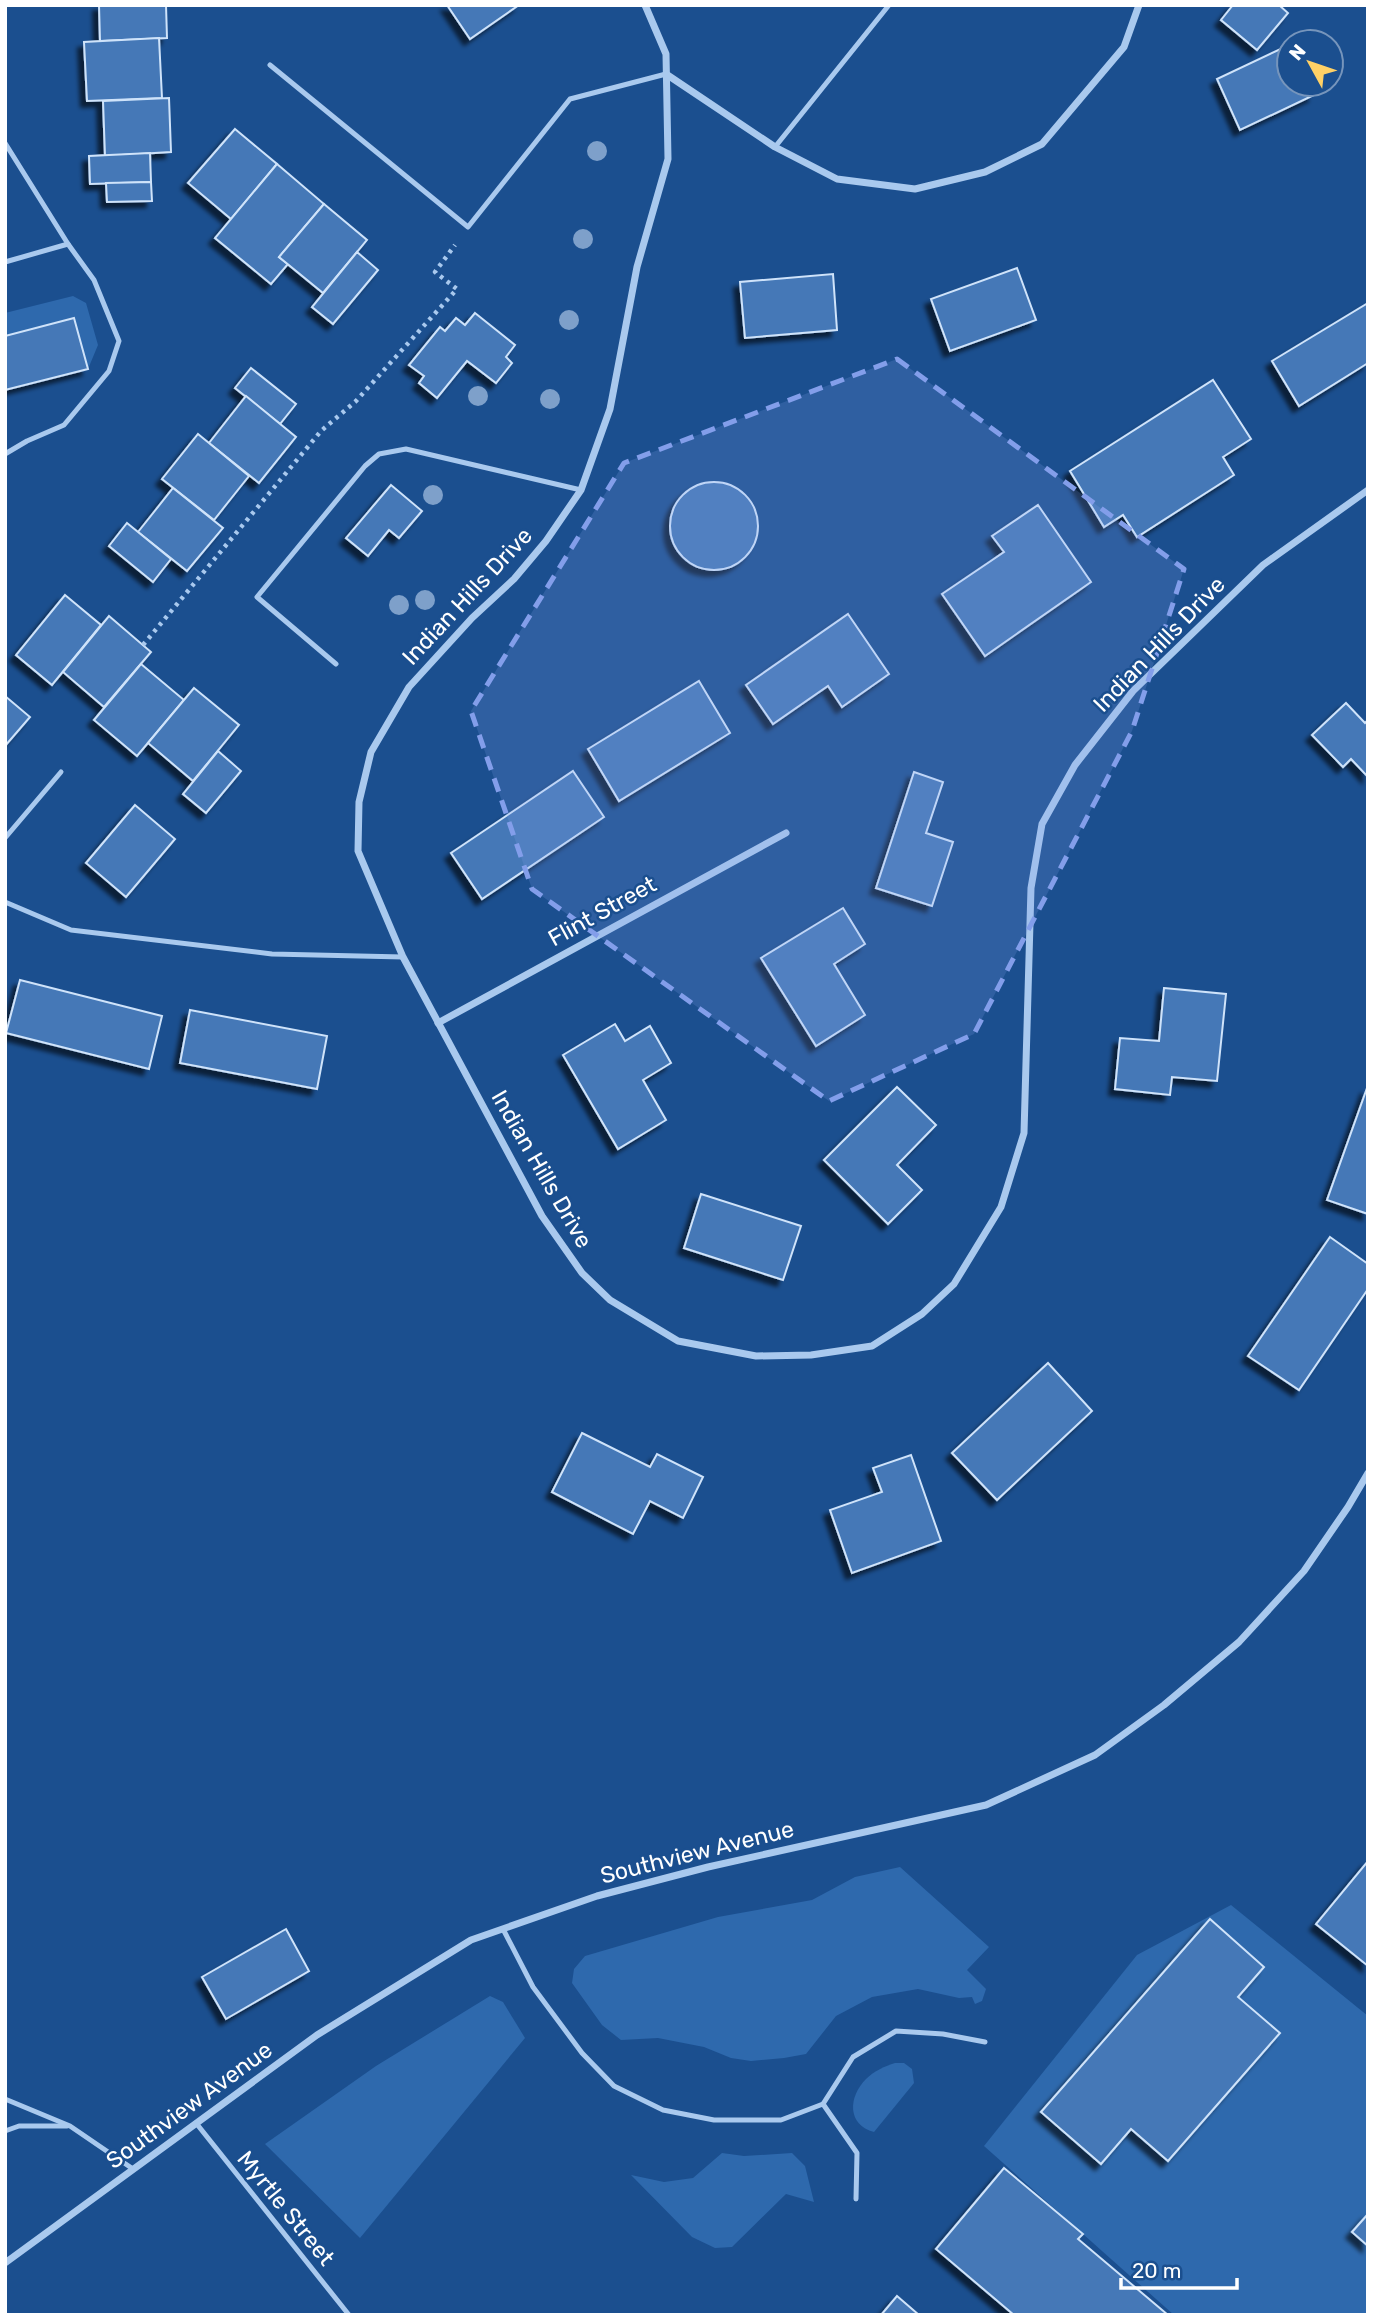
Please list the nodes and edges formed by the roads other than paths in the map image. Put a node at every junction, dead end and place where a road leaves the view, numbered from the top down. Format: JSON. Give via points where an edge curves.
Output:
{"nodes":[{"id":1,"x":645,"y":5,"type":"edge"},
{"id":2,"x":890,"y":5,"type":"edge"},
{"id":3,"x":1139,"y":5,"type":"edge"},
{"id":4,"x":270,"y":65,"type":"dead end"},
{"id":5,"x":666,"y":74,"type":"junction"},
{"id":6,"x":5,"y":144,"type":"edge"},
{"id":7,"x":775,"y":147,"type":"junction"},
{"id":8,"x":68,"y":244,"type":"junction"},
{"id":9,"x":5,"y":262,"type":"edge"},
{"id":10,"x":5,"y":454,"type":"edge"},
{"id":11,"x":580,"y":490,"type":"junction"},
{"id":12,"x":1368,"y":490,"type":"edge"},
{"id":13,"x":336,"y":664,"type":"dead end"},
{"id":14,"x":61,"y":772,"type":"dead end"},
{"id":15,"x":786,"y":833,"type":"dead end"},
{"id":16,"x":5,"y":838,"type":"edge"},
{"id":17,"x":5,"y":902,"type":"edge"},
{"id":18,"x":403,"y":957,"type":"junction"},
{"id":19,"x":438,"y":1023,"type":"junction"},
{"id":20,"x":1368,"y":1473,"type":"edge"},
{"id":21,"x":503,"y":1928,"type":"junction"},
{"id":22,"x":985,"y":2042,"type":"dead end"},
{"id":23,"x":5,"y":2099,"type":"edge"},
{"id":24,"x":823,"y":2104,"type":"junction"},
{"id":25,"x":196,"y":2123,"type":"junction"},
{"id":26,"x":70,"y":2126,"type":"junction"},
{"id":27,"x":5,"y":2132,"type":"edge"},
{"id":28,"x":133,"y":2169,"type":"junction"},
{"id":29,"x":856,"y":2199,"type":"dead end"},
{"id":30,"x":5,"y":2263,"type":"edge"},
{"id":31,"x":349,"y":2315,"type":"edge"}],
"edges":[{"from":1,"to":5,"type":"street","name":"Indian Hills Drive","via":[[666,54]]},
{"from":2,"to":7,"type":"lane"},
{"from":3,"to":7,"type":"street","via":[[1124,47],[1042,144],[985,172],[915,189],[837,179]]},
{"from":4,"to":5,"type":"lane","via":[[468,227],[569,99]]},
{"from":5,"to":7,"type":"street"},
{"from":5,"to":11,"type":"street","name":"Indian Hills Drive","via":[[668,159],[637,267],[610,409]]},
{"from":6,"to":8,"type":"lane"},
{"from":8,"to":9,"type":"lane"},
{"from":8,"to":10,"type":"lane","via":[[94,280],[119,341],[109,371],[64,425]]},
{"from":11,"to":13,"type":"lane","via":[[406,449],[379,454],[257,597]]},
{"from":11,"to":18,"type":"street","name":"Indian Hills Drive","via":[[514,579],[409,687],[371,752],[359,802],[358,851]]},
{"from":12,"to":19,"type":"street","name":"Indian Hills Drive","via":[[1263,565],[1133,691],[1075,765],[1042,824],[1031,888],[1024,1133],[1001,1207],[954,1284],[922,1314],[872,1346],[811,1355],[756,1356],[678,1341],[610,1300],[582,1273],[542,1216]]},
{"from":14,"to":16,"type":"lane"},
{"from":15,"to":19,"type":"street","name":"Flint Street"},
{"from":17,"to":18,"type":"lane","via":[[71,930],[272,954]]},
{"from":18,"to":19,"type":"street","name":"Indian Hills Drive"},
{"from":20,"to":21,"type":"street","name":"Southview Avenue","via":[[1304,1571],[1239,1642],[1095,1755],[986,1805],[708,1867],[597,1896]]},
{"from":21,"to":24,"type":"lane","via":[[533,1987],[582,2053],[614,2086],[663,2110],[714,2120],[781,2120]]},
{"from":21,"to":25,"type":"street","name":"Southview Avenue","via":[[471,1940],[317,2035]]},
{"from":22,"to":24,"type":"lane","via":[[896,2031],[853,2057]]},
{"from":23,"to":26,"type":"lane"},
{"from":24,"to":29,"type":"lane","via":[[857,2153]]},
{"from":25,"to":28,"type":"street","name":"Southview Avenue"},
{"from":25,"to":31,"type":"lane","name":"Myrtle Street"},
{"from":26,"to":27,"type":"lane","via":[[19,2126]]},
{"from":26,"to":28,"type":"lane"},
{"from":28,"to":30,"type":"street","name":"Southview Avenue"}]}
